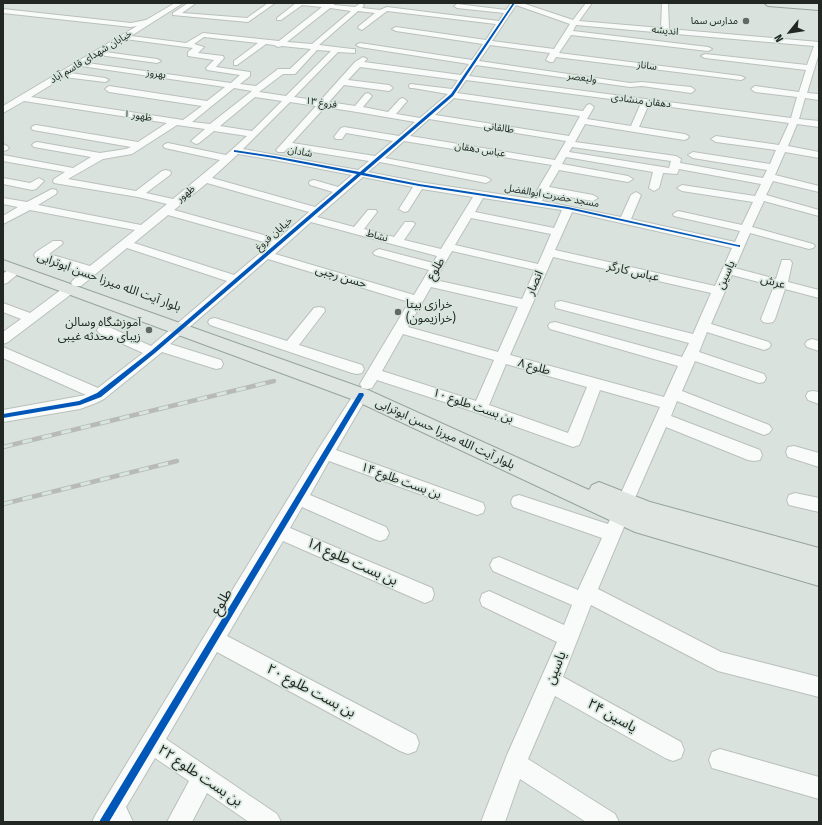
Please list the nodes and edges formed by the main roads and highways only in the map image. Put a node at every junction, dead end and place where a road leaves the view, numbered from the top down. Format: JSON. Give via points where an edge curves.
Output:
{"nodes":[{"id":1,"x":768,"y":3,"type":"edge"},
{"id":2,"x":799,"y":3,"type":"edge"},
{"id":3,"x":819,"y":4,"type":"edge"},
{"id":4,"x":819,"y":7,"type":"edge"},
{"id":5,"x":3,"y":255,"type":"edge"},
{"id":6,"x":7,"y":272,"type":"edge"},
{"id":7,"x":74,"y":286,"type":"junction"},
{"id":8,"x":184,"y":325,"type":"junction"},
{"id":9,"x":364,"y":380,"type":"junction"},
{"id":10,"x":619,"y":517,"type":"junction"},
{"id":11,"x":819,"y":558,"type":"edge"},
{"id":12,"x":819,"y":575,"type":"edge"}],
"edges":[{"from":1,"to":4,"type":"main road"},
{"from":2,"to":3,"type":"main road"},
{"from":5,"to":7,"type":"main road","name":"بلوار آیت الله میرزا حسن ابوترابی"},
{"from":6,"to":7,"type":"main road","name":"بلوار آیت الله میرزا حسن ابوترابی"},
{"from":7,"to":8,"type":"main road","name":"بلوار آیت الله میرزا حسن ابوترابی"},
{"from":8,"to":9,"type":"main road","name":"بلوار آیت الله میرزا حسن ابوترابی"},
{"from":8,"to":9,"type":"main road","name":"بلوار آیت الله میرزا حسن ابوترابی","via":[[234,333],[329,365]]},
{"from":9,"to":10,"type":"main road","name":"بلوار آیت الله میرزا حسن ابوترابی"},
{"from":10,"to":11,"type":"main road","name":"بلوار آیت الله میرزا حسن ابوترابی","via":[[647,511]]},
{"from":10,"to":12,"type":"main road","name":"بلوار آیت الله میرزا حسن ابوترابی"}]}
